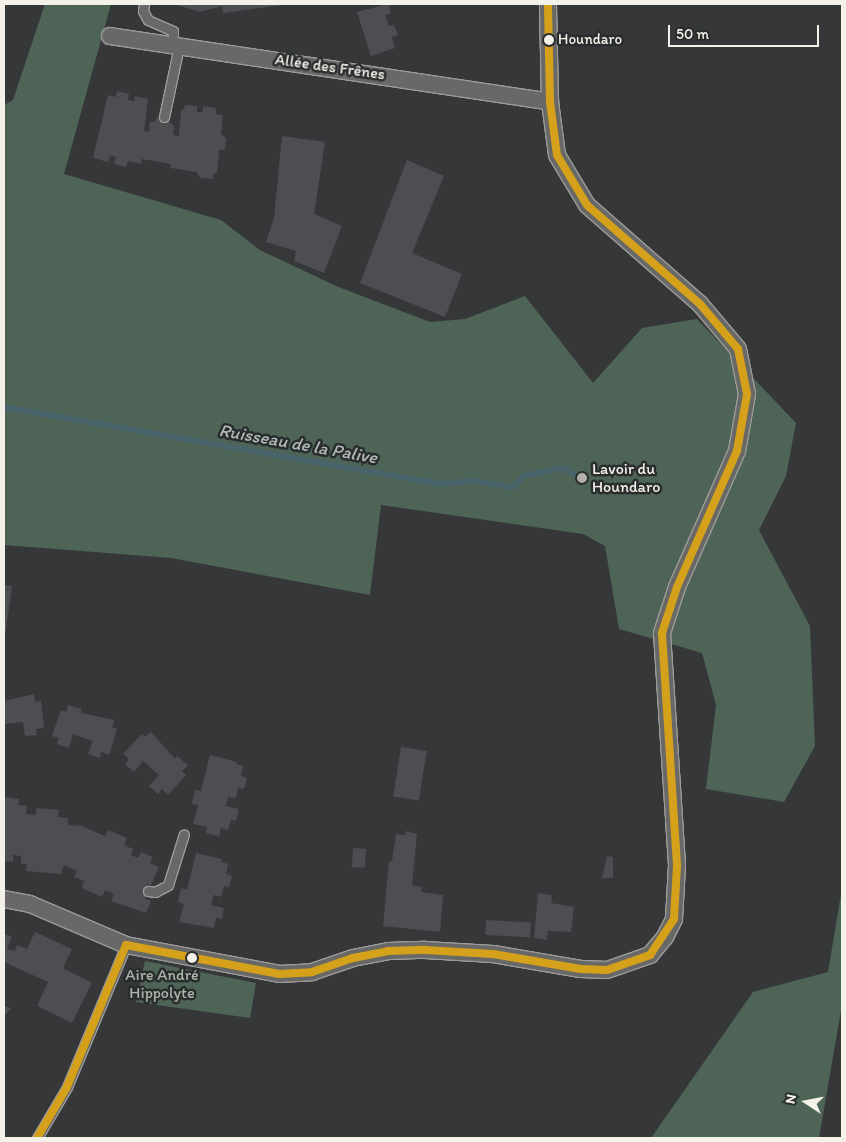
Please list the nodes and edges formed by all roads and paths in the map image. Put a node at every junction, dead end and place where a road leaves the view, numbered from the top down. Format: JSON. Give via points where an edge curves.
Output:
{"nodes":[{"id":1,"x":144,"y":4,"type":"edge"},
{"id":2,"x":548,"y":4,"type":"edge"},
{"id":3,"x":110,"y":36,"type":"dead end"},
{"id":4,"x":176,"y":45,"type":"junction"},
{"id":5,"x":550,"y":102,"type":"junction"},
{"id":6,"x":164,"y":117,"type":"dead end"},
{"id":7,"x":184,"y":834,"type":"dead end"},
{"id":8,"x":148,"y":891,"type":"dead end"},
{"id":9,"x":4,"y":898,"type":"edge"},
{"id":10,"x":126,"y":945,"type":"junction"},
{"id":11,"x":37,"y":1138,"type":"edge"}],
"edges":[{"from":1,"to":4,"type":"lane","via":[[143,11],[148,20],[173,31]]},
{"from":2,"to":5,"type":"street"},
{"from":3,"to":4,"type":"street","name":"Allée des Frênes"},
{"from":4,"to":5,"type":"street","name":"Allée des Frênes"},
{"from":4,"to":6,"type":"lane"},
{"from":5,"to":10,"type":"street","via":[[557,155],[587,204],[700,304],[738,349],[747,394],[737,451],[677,587],[662,633],[677,865],[674,919],[665,937],[650,955],[607,970],[581,969],[493,954],[425,950],[388,951],[353,958],[312,972],[279,974]]},
{"from":7,"to":8,"type":"lane","via":[[168,885],[155,892]]},
{"from":9,"to":10,"type":"street","via":[[30,904]]},
{"from":10,"to":11,"type":"lane","via":[[67,1087]]}]}
